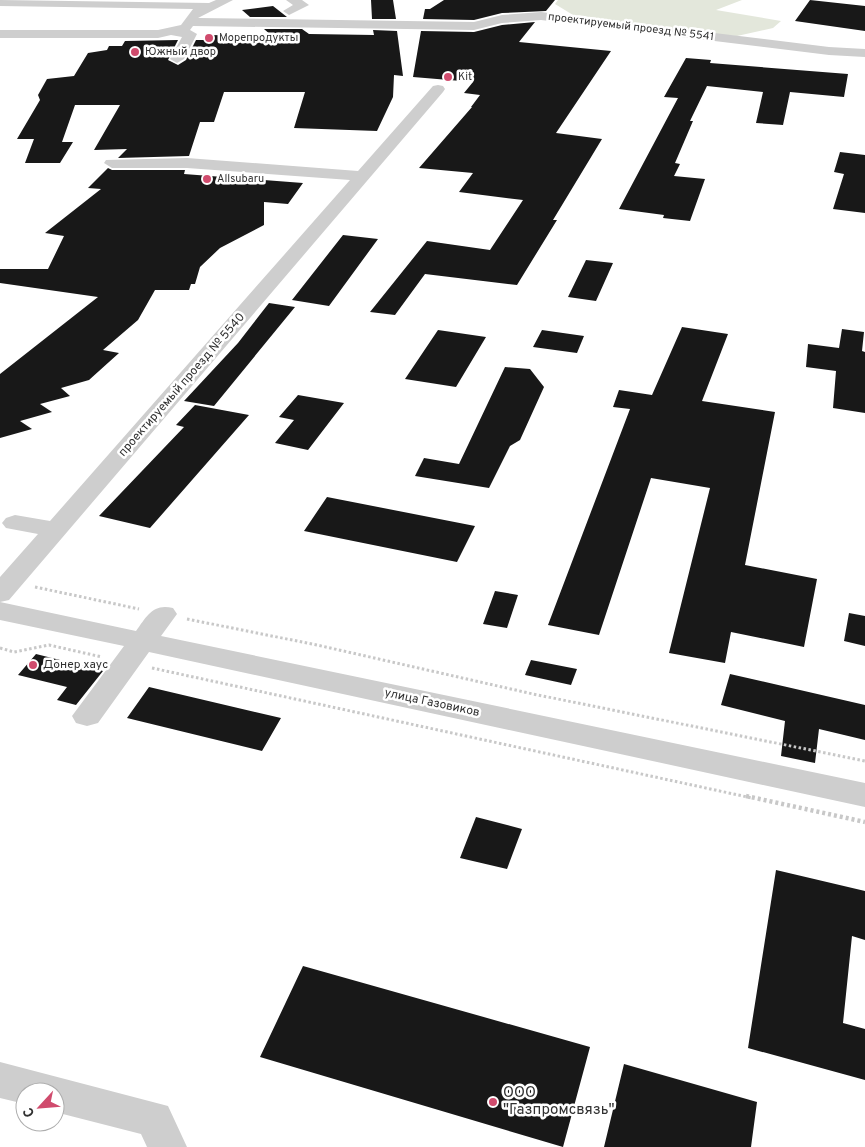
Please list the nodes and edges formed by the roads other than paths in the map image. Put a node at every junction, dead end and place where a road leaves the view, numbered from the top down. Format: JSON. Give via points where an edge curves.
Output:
{"nodes":[{"id":1,"x":227,"y":0,"type":"edge"},
{"id":2,"x":0,"y":2,"type":"edge"},
{"id":3,"x":208,"y":6,"type":"junction"},
{"id":4,"x":182,"y":27,"type":"junction"},
{"id":5,"x":0,"y":34,"type":"edge"},
{"id":6,"x":865,"y":52,"type":"edge"},
{"id":7,"x":177,"y":59,"type":"dead end"},
{"id":8,"x":438,"y":89,"type":"dead end"},
{"id":9,"x":112,"y":163,"type":"dead end"},
{"id":10,"x":363,"y":176,"type":"junction"},
{"id":11,"x":15,"y":523,"type":"dead end"},
{"id":12,"x":56,"y":529,"type":"junction"},
{"id":13,"x":5,"y":588,"type":"edge"},
{"id":14,"x":0,"y":611,"type":"edge"},
{"id":15,"x":163,"y":614,"type":"road end"},
{"id":16,"x":134,"y":652,"type":"junction"},
{"id":17,"x":87,"y":716,"type":"dead end"},
{"id":18,"x":865,"y":796,"type":"edge"},
{"id":19,"x":0,"y":1080,"type":"edge"},
{"id":20,"x":15,"y":1084,"type":"edge"},
{"id":21,"x":65,"y":1097,"type":"edge"},
{"id":22,"x":167,"y":1147,"type":"edge"}],
"edges":[{"from":1,"to":3,"type":"street"},
{"from":2,"to":3,"type":"street"},
{"from":3,"to":4,"type":"street","via":[[195,13]]},
{"from":4,"to":5,"type":"street","name":"проектируемый проезд № 5541","via":[[158,34]]},
{"from":4,"to":6,"type":"street","name":"проектируемый проезд № 5541","via":[[474,26],[502,19],[541,16],[829,51]]},
{"from":4,"to":7,"type":"street","via":[[190,34]]},
{"from":8,"to":10,"type":"street","name":"проектируемый проезд № 5540"},
{"from":9,"to":10,"type":"street","via":[[187,163]]},
{"from":10,"to":12,"type":"street","name":"проектируемый проезд № 5540"},
{"from":11,"to":12,"type":"street"},
{"from":12,"to":13,"type":"street","name":"проектируемый проезд № 5540"},
{"from":14,"to":16,"type":"street","name":"улица Газовиков"},
{"from":15,"to":16,"type":"street"},
{"from":16,"to":17,"type":"street"},
{"from":16,"to":18,"type":"street","name":"улица Газовиков"},
{"from":19,"to":20,"type":"street"},
{"from":21,"to":22,"type":"street","via":[[154,1119]]}]}
